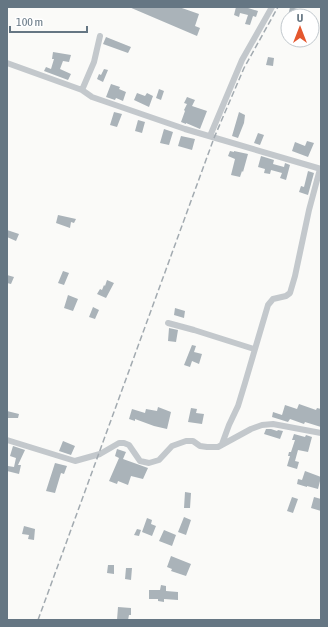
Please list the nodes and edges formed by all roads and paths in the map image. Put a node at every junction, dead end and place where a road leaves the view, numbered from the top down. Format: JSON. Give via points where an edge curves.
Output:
{"nodes":[{"id":1,"x":272,"y":7,"type":"edge"},
{"id":2,"x":100,"y":36,"type":"dead end"},
{"id":3,"x":7,"y":64,"type":"edge"},
{"id":4,"x":82,"y":90,"type":"junction"},
{"id":5,"x":210,"y":136,"type":"junction"},
{"id":6,"x":321,"y":169,"type":"edge"},
{"id":7,"x":168,"y":323,"type":"dead end"},
{"id":8,"x":254,"y":350,"type":"junction"},
{"id":9,"x":321,"y":433,"type":"edge"},
{"id":10,"x":7,"y":440,"type":"edge"},
{"id":11,"x":222,"y":444,"type":"junction"}],
"edges":[{"from":1,"to":5,"type":"street","via":[[242,60]]},
{"from":2,"to":4,"type":"street","via":[[94,62]]},
{"from":3,"to":4,"type":"street"},
{"from":4,"to":5,"type":"street","via":[[92,97],[185,130]]},
{"from":5,"to":6,"type":"street"},
{"from":6,"to":8,"type":"street","via":[[290,293],[273,299],[268,305]]},
{"from":7,"to":8,"type":"street"},
{"from":8,"to":11,"type":"street","via":[[238,406]]},
{"from":9,"to":11,"type":"street","via":[[273,424],[262,425]]},
{"from":10,"to":11,"type":"street","via":[[75,461],[100,454],[119,443],[124,443],[140,461],[149,463],[159,460],[172,446],[186,441],[207,447],[218,447]]}]}
